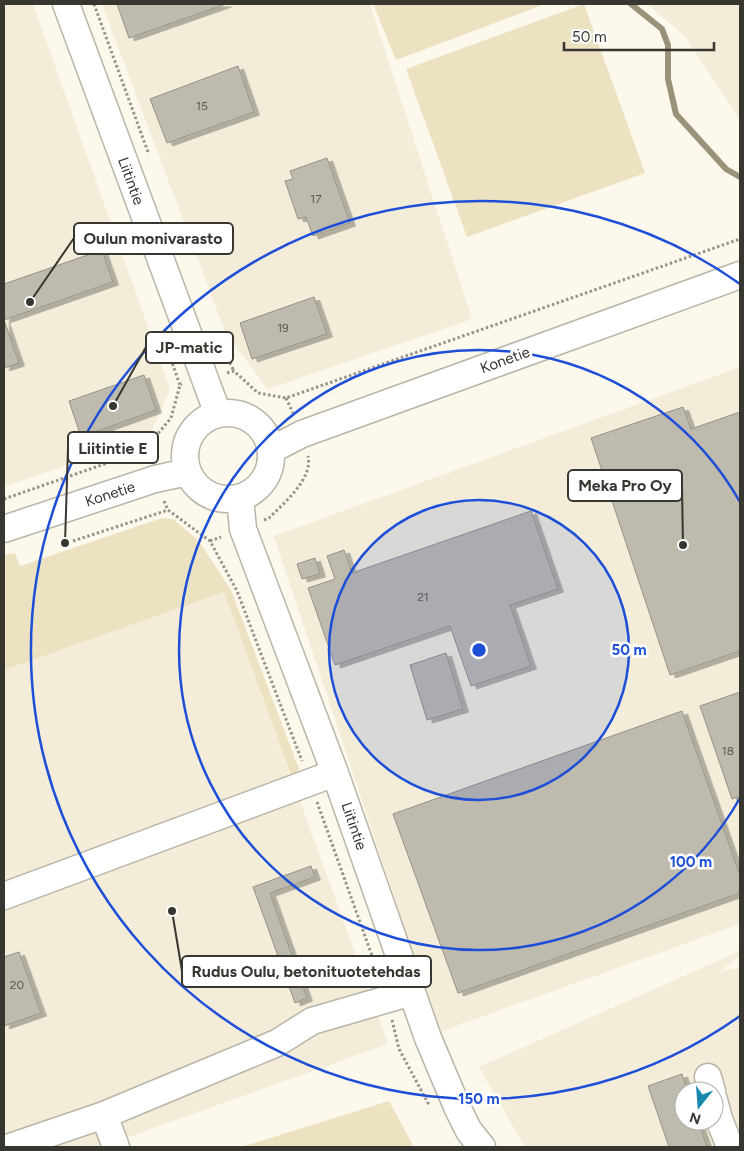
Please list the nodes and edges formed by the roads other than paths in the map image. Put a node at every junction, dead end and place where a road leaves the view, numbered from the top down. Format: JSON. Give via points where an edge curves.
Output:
{"nodes":[{"id":1,"x":66,"y":4,"type":"edge"},
{"id":2,"x":740,"y":275,"type":"edge"},
{"id":3,"x":218,"y":414,"type":"junction"},
{"id":4,"x":271,"y":450,"type":"junction"},
{"id":5,"x":188,"y":472,"type":"junction"},
{"id":6,"x":240,"y":498,"type":"junction"},
{"id":7,"x":4,"y":529,"type":"edge"},
{"id":8,"x":335,"y":773,"type":"junction"},
{"id":9,"x":4,"y":896,"type":"edge"},
{"id":10,"x":412,"y":992,"type":"junction"},
{"id":11,"x":104,"y":1115,"type":"junction"},
{"id":12,"x":724,"y":1131,"type":"edge"},
{"id":13,"x":10,"y":1147,"type":"edge"},
{"id":14,"x":116,"y":1147,"type":"edge"},
{"id":15,"x":482,"y":1147,"type":"edge"},
{"id":16,"x":730,"y":1147,"type":"edge"}],
"edges":[{"from":1,"to":3,"type":"street","name":"Liitintie"},
{"from":2,"to":4,"type":"street","name":"Konetie","via":[[302,434]]},
{"from":3,"to":4,"type":"street","via":[[238,414],[252,420],[267,436]]},
{"from":3,"to":5,"type":"street","via":[[204,420],[193,431],[185,458]]},
{"from":4,"to":6,"type":"street","via":[[272,458],[264,481]]},
{"from":5,"to":6,"type":"street","via":[[196,485],[210,496],[225,500]]},
{"from":5,"to":7,"type":"street","name":"Konetie","via":[[155,479]]},
{"from":6,"to":8,"type":"street","name":"Liitintie","via":[[243,529]]},
{"from":8,"to":9,"type":"street"},
{"from":8,"to":10,"type":"street","name":"Liitintie"},
{"from":10,"to":11,"type":"street","via":[[312,1021],[277,1043]]},
{"from":10,"to":15,"type":"street","name":"Liitintie","via":[[458,1109]]},
{"from":11,"to":13,"type":"street"},
{"from":11,"to":14,"type":"street"},
{"from":12,"to":16,"type":"street"}]}
